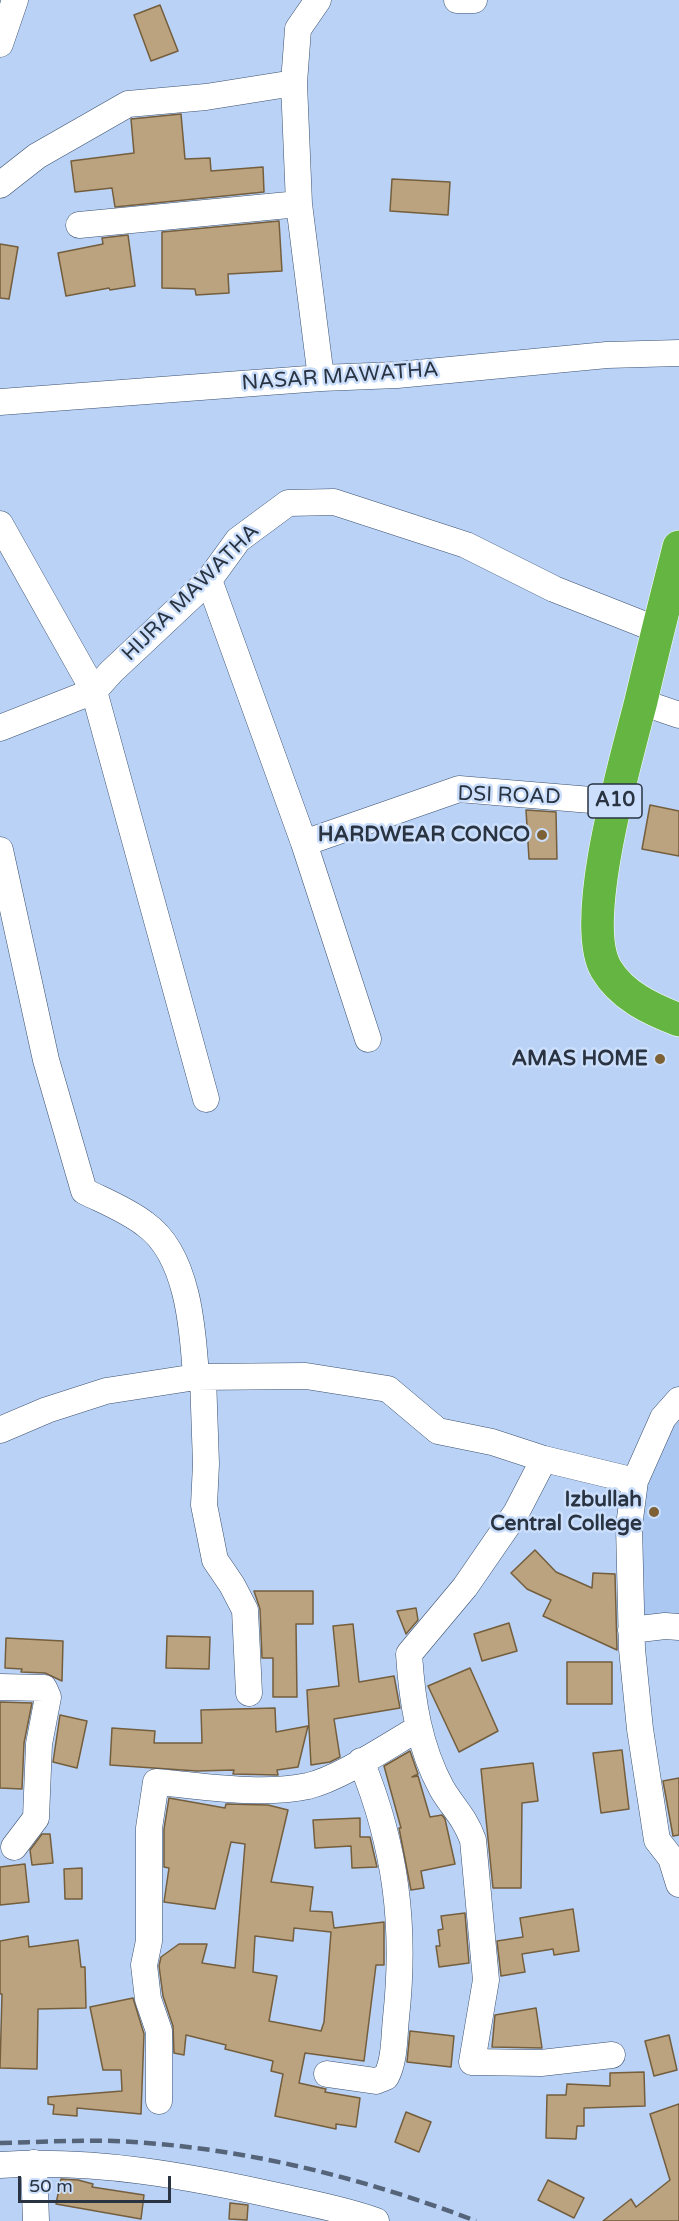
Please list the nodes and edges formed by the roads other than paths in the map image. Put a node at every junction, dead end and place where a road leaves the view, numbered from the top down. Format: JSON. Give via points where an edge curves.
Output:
{"nodes":[{"id":1,"x":15,"y":0,"type":"edge"},
{"id":2,"x":318,"y":0,"type":"edge"},
{"id":3,"x":457,"y":0,"type":"edge"},
{"id":4,"x":474,"y":0,"type":"edge"},
{"id":5,"x":0,"y":44,"type":"edge"},
{"id":6,"x":294,"y":82,"type":"junction"},
{"id":7,"x":0,"y":185,"type":"edge"},
{"id":8,"x":299,"y":204,"type":"junction"},
{"id":9,"x":79,"y":225,"type":"dead end"},
{"id":10,"x":679,"y":353,"type":"edge"},
{"id":11,"x":321,"y":378,"type":"junction"},
{"id":12,"x":0,"y":402,"type":"edge"},
{"id":13,"x":0,"y":524,"type":"edge"},
{"id":14,"x":679,"y":547,"type":"edge"},
{"id":15,"x":209,"y":580,"type":"junction"},
{"id":16,"x":658,"y":630,"type":"junction"},
{"id":17,"x":94,"y":691,"type":"junction"},
{"id":18,"x":640,"y":702,"type":"junction"},
{"id":19,"x":679,"y":715,"type":"edge"},
{"id":20,"x":0,"y":728,"type":"edge"},
{"id":21,"x":615,"y":802,"type":"junction"},
{"id":22,"x":304,"y":843,"type":"junction"},
{"id":23,"x":0,"y":850,"type":"edge"},
{"id":24,"x":679,"y":1020,"type":"edge"},
{"id":25,"x":368,"y":1039,"type":"dead end"},
{"id":26,"x":206,"y":1100,"type":"dead end"},
{"id":27,"x":199,"y":1377,"type":"junction"},
{"id":28,"x":679,"y":1400,"type":"edge"},
{"id":29,"x":0,"y":1430,"type":"edge"},
{"id":30,"x":544,"y":1459,"type":"junction"},
{"id":31,"x":635,"y":1481,"type":"junction"},
{"id":32,"x":679,"y":1627,"type":"edge"},
{"id":33,"x":631,"y":1630,"type":"junction"},
{"id":34,"x":0,"y":1687,"type":"edge"},
{"id":35,"x":249,"y":1693,"type":"dead end"},
{"id":36,"x":419,"y":1728,"type":"junction"},
{"id":37,"x":361,"y":1761,"type":"junction"},
{"id":38,"x":14,"y":1847,"type":"dead end"},
{"id":39,"x":679,"y":1884,"type":"edge"},
{"id":40,"x":612,"y":2055,"type":"dead end"},
{"id":41,"x":327,"y":2074,"type":"dead end"},
{"id":42,"x":159,"y":2101,"type":"dead end"},
{"id":43,"x":34,"y":2163,"type":"junction"},
{"id":44,"x":0,"y":2165,"type":"edge"},
{"id":45,"x":36,"y":2221,"type":"edge"},
{"id":46,"x":376,"y":2221,"type":"edge"}],
"edges":[{"from":1,"to":5,"type":"street"},
{"from":2,"to":6,"type":"street","via":[[298,29]]},
{"from":3,"to":4,"type":"street"},
{"from":6,"to":7,"type":"street","via":[[207,97],[128,104],[37,156]]},
{"from":6,"to":8,"type":"street"},
{"from":8,"to":9,"type":"street"},
{"from":8,"to":11,"type":"street"},
{"from":10,"to":11,"type":"street","name":"NASAR MAWATHA","via":[[607,355],[397,375]]},
{"from":11,"to":12,"type":"street","name":"NASAR MAWATHA"},
{"from":13,"to":17,"type":"street"},
{"from":14,"to":16,"type":"highway","number":"A10"},
{"from":15,"to":16,"type":"street","name":"HIJRA MAWATHA","via":[[238,540],[288,503],[334,502],[466,545],[554,589]]},
{"from":15,"to":17,"type":"street","name":"HIJRA MAWATHA"},
{"from":15,"to":22,"type":"street"},
{"from":16,"to":18,"type":"highway","number":"A10"},
{"from":17,"to":20,"type":"street","name":"HIJRA MAWATHA"},
{"from":17,"to":26,"type":"street"},
{"from":18,"to":19,"type":"street"},
{"from":18,"to":21,"type":"highway","number":"A10"},
{"from":21,"to":22,"type":"street","name":"DSI ROAD","via":[[459,789]]},
{"from":21,"to":24,"type":"highway","number":"A10","via":[[600,902],[598,939],[605,967],[624,992]]},
{"from":22,"to":25,"type":"street"},
{"from":23,"to":27,"type":"street","via":[[46,1060],[84,1191],[147,1224],[170,1251],[192,1316]]},
{"from":27,"to":29,"type":"street","via":[[98,1394]]},
{"from":27,"to":30,"type":"street","via":[[306,1376],[388,1389],[438,1431],[492,1442]]},
{"from":27,"to":35,"type":"street","via":[[206,1464],[204,1505],[215,1560],[245,1610]]},
{"from":28,"to":31,"type":"street","via":[[663,1418]]},
{"from":30,"to":31,"type":"street"},
{"from":30,"to":36,"type":"street","via":[[516,1513],[409,1654],[412,1704]]},
{"from":31,"to":33,"type":"street","via":[[629,1526]]},
{"from":32,"to":33,"type":"street"},
{"from":33,"to":39,"type":"street","via":[[640,1729],[657,1840],[670,1858]]},
{"from":34,"to":38,"type":"street","via":[[44,1688],[48,1697],[39,1744],[36,1818]]},
{"from":36,"to":37,"type":"street"},
{"from":36,"to":40,"type":"street","via":[[429,1761],[443,1790],[465,1819],[473,1840],[486,1980],[472,2062],[541,2063]]},
{"from":37,"to":41,"type":"street","via":[[373,1790],[396,1880],[401,1970],[392,2055],[386,2076],[376,2081]]},
{"from":37,"to":42,"type":"street","via":[[308,1786],[238,1789],[156,1782],[149,1828],[148,1941],[144,1965],[148,1999],[159,2031]]},
{"from":43,"to":44,"type":"street"},
{"from":43,"to":45,"type":"street"},
{"from":43,"to":46,"type":"street","via":[[162,2173],[239,2187]]}]}
